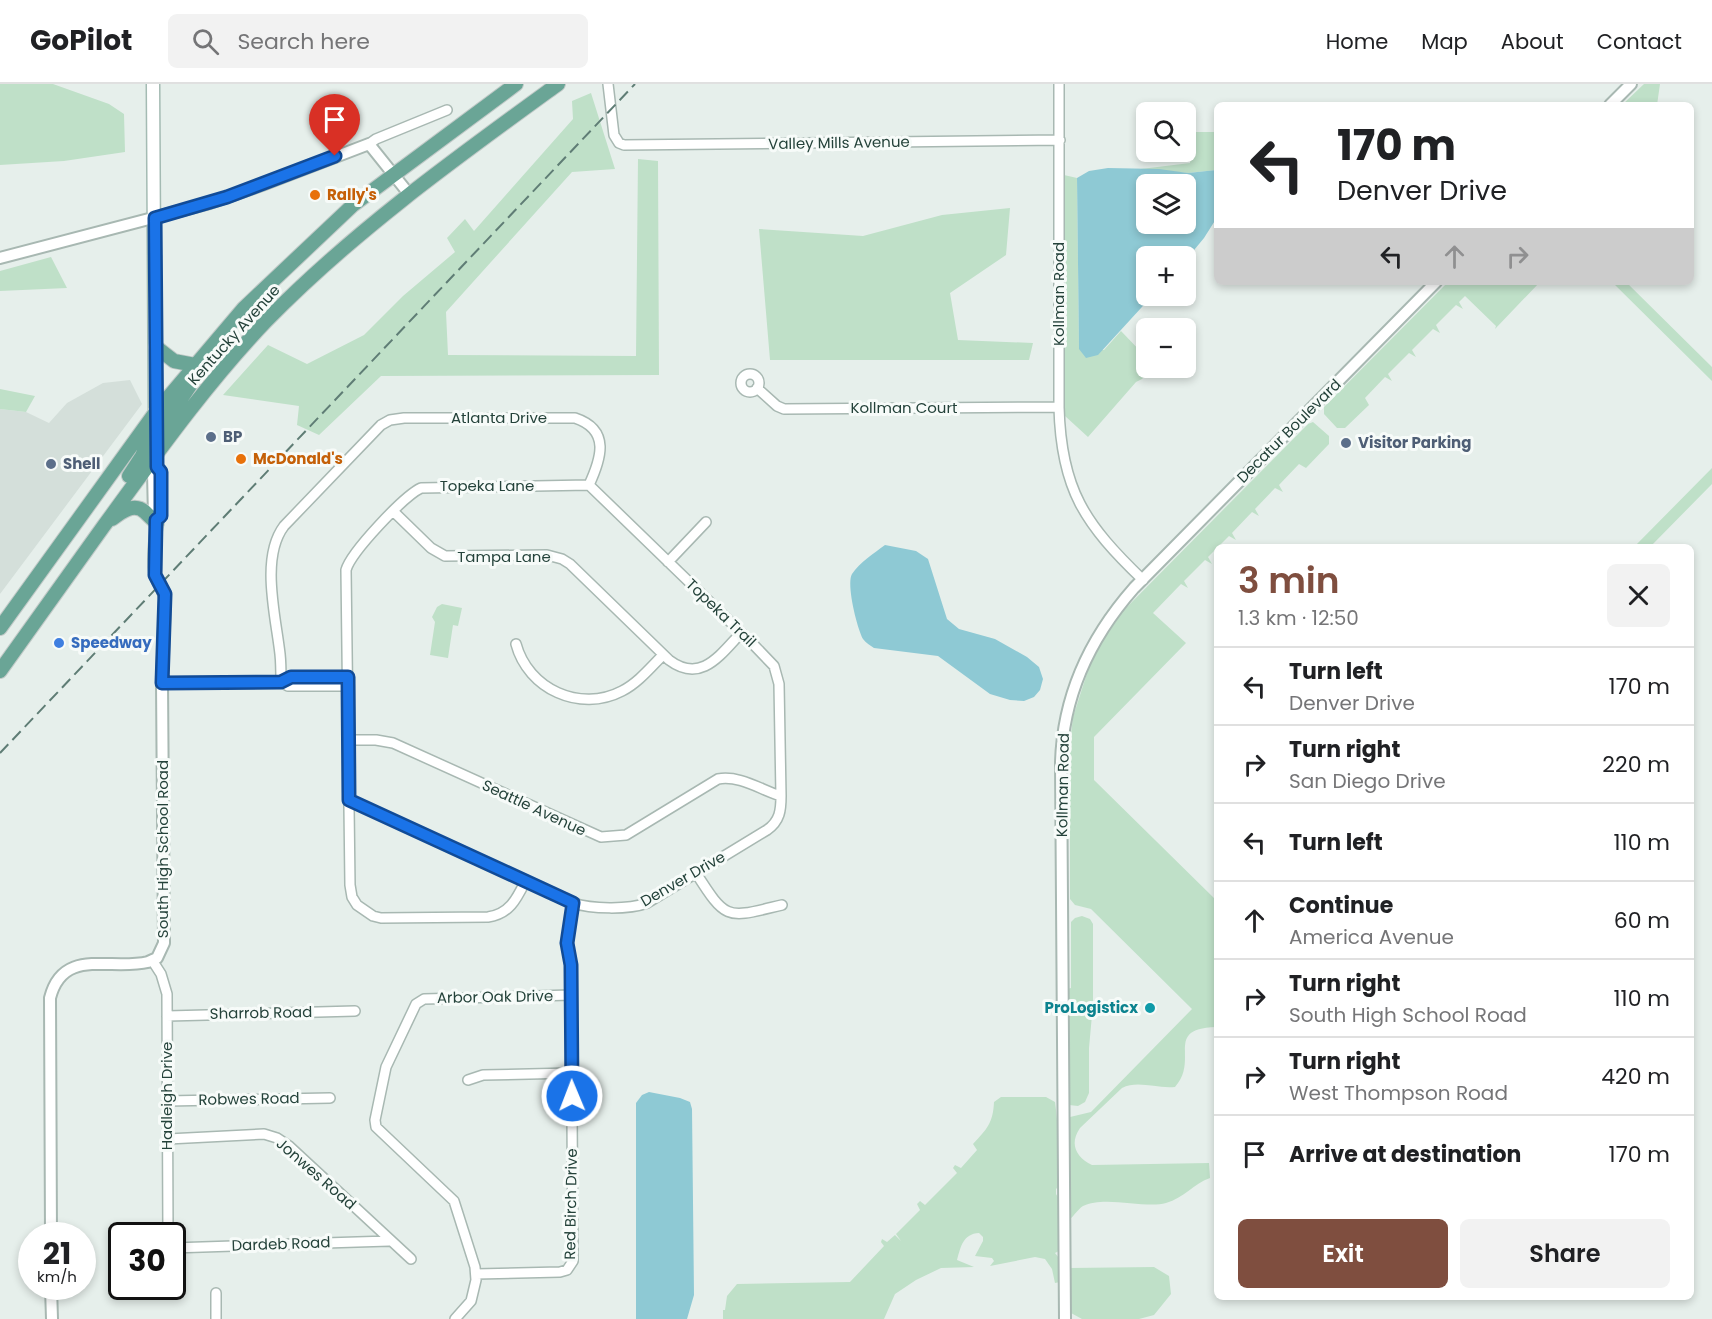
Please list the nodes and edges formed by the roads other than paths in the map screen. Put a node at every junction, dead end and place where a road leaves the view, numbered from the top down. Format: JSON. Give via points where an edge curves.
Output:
{"nodes":[{"id":1,"x":153,"y":84,"type":"edge"},
{"id":2,"x":516,"y":84,"type":"edge"},
{"id":3,"x":558,"y":84,"type":"edge"},
{"id":4,"x":608,"y":84,"type":"edge"},
{"id":5,"x":1059,"y":84,"type":"edge"},
{"id":6,"x":1631,"y":84,"type":"edge"},
{"id":7,"x":1613,"y":102,"type":"edge"},
{"id":8,"x":447,"y":110,"type":"dead end"},
{"id":9,"x":1060,"y":140,"type":"junction"},
{"id":10,"x":369,"y":144,"type":"junction"},
{"id":11,"x":393,"y":174,"type":"junction"},
{"id":12,"x":409,"y":194,"type":"junction"},
{"id":13,"x":155,"y":218,"type":"junction"},
{"id":14,"x":0,"y":258,"type":"edge"},
{"id":15,"x":1433,"y":285,"type":"edge"},
{"id":16,"x":260,"y":291,"type":"junction"},
{"id":17,"x":156,"y":347,"type":"junction"},
{"id":18,"x":195,"y":364,"type":"junction"},
{"id":19,"x":757,"y":388,"type":"dead end"},
{"id":20,"x":1059,"y":407,"type":"junction"},
{"id":21,"x":155,"y":418,"type":"junction"},
{"id":22,"x":157,"y":446,"type":"junction"},
{"id":23,"x":589,"y":485,"type":"junction"},
{"id":24,"x":394,"y":512,"type":"junction"},
{"id":25,"x":156,"y":521,"type":"junction"},
{"id":26,"x":706,"y":522,"type":"dead end"},
{"id":27,"x":104,"y":526,"type":"junction"},
{"id":28,"x":87,"y":549,"type":"junction"},
{"id":29,"x":668,"y":562,"type":"junction"},
{"id":30,"x":1143,"y":580,"type":"junction"},
{"id":31,"x":0,"y":628,"type":"edge"},
{"id":32,"x":741,"y":633,"type":"junction"},
{"id":33,"x":516,"y":644,"type":"dead end"},
{"id":34,"x":663,"y":655,"type":"junction"},
{"id":35,"x":0,"y":671,"type":"edge"},
{"id":36,"x":348,"y":681,"type":"junction"},
{"id":37,"x":281,"y":682,"type":"junction"},
{"id":38,"x":162,"y":683,"type":"junction"},
{"id":39,"x":348,"y":740,"type":"junction"},
{"id":40,"x":781,"y":796,"type":"junction"},
{"id":41,"x":349,"y":800,"type":"junction"},
{"id":42,"x":777,"y":820,"type":"joint"},
{"id":43,"x":696,"y":873,"type":"junction"},
{"id":44,"x":526,"y":880,"type":"junction"},
{"id":45,"x":573,"y":903,"type":"junction"},
{"id":46,"x":782,"y":905,"type":"dead end"},
{"id":47,"x":152,"y":960,"type":"junction"},
{"id":48,"x":571,"y":995,"type":"junction"},
{"id":49,"x":355,"y":1011,"type":"dead end"},
{"id":50,"x":167,"y":1016,"type":"junction"},
{"id":51,"x":572,"y":1072,"type":"junction"},
{"id":52,"x":468,"y":1080,"type":"dead end"},
{"id":53,"x":330,"y":1098,"type":"dead end"},
{"id":54,"x":167,"y":1101,"type":"junction"},
{"id":55,"x":168,"y":1138,"type":"junction"},
{"id":56,"x":51,"y":1222,"type":"edge"},
{"id":57,"x":168,"y":1222,"type":"edge"},
{"id":58,"x":389,"y":1241,"type":"junction"},
{"id":59,"x":186,"y":1248,"type":"edge"},
{"id":60,"x":411,"y":1259,"type":"dead end"},
{"id":61,"x":476,"y":1275,"type":"junction"},
{"id":62,"x":216,"y":1293,"type":"dead end"},
{"id":63,"x":51,"y":1300,"type":"edge"},
{"id":64,"x":52,"y":1319,"type":"edge"},
{"id":65,"x":216,"y":1319,"type":"edge"},
{"id":66,"x":455,"y":1319,"type":"edge"},
{"id":67,"x":1065,"y":1319,"type":"edge"}],
"edges":[{"from":1,"to":13,"type":"main road","name":"South High School Road"},
{"from":2,"to":11,"type":"main road","name":"Kentucky Avenue"},
{"from":3,"to":12,"type":"main road","name":"Kentucky Avenue"},
{"from":4,"to":9,"type":"street","name":"Valley Mills Avenue","via":[[614,135],[624,145]]},
{"from":5,"to":9,"type":"street","name":"Kollman Road"},
{"from":6,"to":7,"type":"street"},
{"from":8,"to":10,"type":"street"},
{"from":9,"to":20,"type":"street","name":"Kollman Road"},
{"from":10,"to":11,"type":"street"},
{"from":10,"to":13,"type":"street","via":[[227,197]]},
{"from":11,"to":12,"type":"street"},
{"from":11,"to":16,"type":"main road","name":"Kentucky Avenue","via":[[353,205]]},
{"from":12,"to":22,"type":"main road","name":"Kentucky Avenue","via":[[323,266],[266,322]]},
{"from":13,"to":14,"type":"street"},
{"from":13,"to":17,"type":"main road","name":"South High School Road"},
{"from":15,"to":30,"type":"street","name":"Decatur Boulevard"},
{"from":16,"to":18,"type":"main road","name":"Kentucky Avenue"},
{"from":16,"to":22,"type":"main road","via":[[256,305],[177,403]]},
{"from":17,"to":18,"type":"main road","via":[[174,361]]},
{"from":17,"to":21,"type":"main road","name":"South High School Road"},
{"from":18,"to":21,"type":"main road","name":"Kentucky Avenue"},
{"from":19,"to":20,"type":"street","name":"Kollman Court","via":[[784,409]]},
{"from":20,"to":30,"type":"street","name":"Kollman Road","via":[[1060,439],[1078,501],[1109,547]]},
{"from":21,"to":22,"type":"main road","name":"South High School Road"},
{"from":21,"to":28,"type":"main road","via":[[151,440],[87,539]]},
{"from":21,"to":31,"type":"main road","name":"Kentucky Avenue"},
{"from":22,"to":25,"type":"street","name":"South High School Road","via":[[161,516]]},
{"from":22,"to":27,"type":"main road","name":"Kentucky Avenue"},
{"from":23,"to":24,"type":"street","name":"Topeka Lane","via":[[428,487],[414,492]]},
{"from":23,"to":29,"type":"street","name":"Topeka Trail"},
{"from":23,"to":37,"type":"street","name":"Atlanta Drive","via":[[599,459],[600,441],[588,424],[572,417],[404,418],[374,431],[284,526],[276,540],[273,609]]},
{"from":24,"to":34,"type":"street","name":"Tampa Lane","via":[[431,548],[445,555],[547,555],[562,559]]},
{"from":24,"to":36,"type":"street","name":"Topeka Lane","via":[[348,564]]},
{"from":25,"to":27,"type":"main road","via":[[144,511],[130,508]]},
{"from":25,"to":38,"type":"street","name":"South High School Road","via":[[155,575],[165,594]]},
{"from":26,"to":29,"type":"street"},
{"from":27,"to":28,"type":"main road","name":"Kentucky Avenue"},
{"from":28,"to":35,"type":"main road","name":"Kentucky Avenue"},
{"from":29,"to":32,"type":"street","name":"Topeka Trail"},
{"from":30,"to":67,"type":"street","name":"Kollman Road","via":[[1107,621],[1085,658],[1072,693],[1062,740]]},
{"from":32,"to":34,"type":"street","name":"Tampa Lane","via":[[703,668],[681,668]]},
{"from":32,"to":40,"type":"street","name":"Topeka Trail","via":[[771,663],[778,677]]},
{"from":33,"to":34,"type":"street","via":[[526,667],[540,682],[561,695],[584,700],[605,698],[624,690]]},
{"from":36,"to":37,"type":"street","via":[[288,686]]},
{"from":36,"to":39,"type":"street","name":"Topeka Lane"},
{"from":37,"to":38,"type":"street"},
{"from":38,"to":47,"type":"street","name":"South High School Road","via":[[164,943]]},
{"from":39,"to":40,"type":"street","name":"Seattle Avenue","via":[[393,743],[601,837],[626,835],[718,779],[740,780]]},
{"from":39,"to":41,"type":"street","name":"Topeka Lane"},
{"from":40,"to":42,"type":"street","name":"Topeka Trail"},
{"from":41,"to":44,"type":"street","name":"Denver Drive"},
{"from":41,"to":44,"type":"street","name":"Topeka Lane","via":[[350,888],[354,900],[369,915],[492,916],[512,905]]},
{"from":42,"to":43,"type":"street","name":"Denver Drive"},
{"from":43,"to":45,"type":"street","name":"Denver Drive","via":[[638,906],[588,907]]},
{"from":43,"to":46,"type":"street","via":[[714,901],[728,912],[746,914]]},
{"from":44,"to":45,"type":"street","name":"Denver Drive"},
{"from":45,"to":48,"type":"street","name":"Red Birch Drive","via":[[567,943]]},
{"from":47,"to":50,"type":"street","name":"Hadleigh Drive","via":[[165,988]]},
{"from":47,"to":56,"type":"street","name":"South High School Road","via":[[75,965],[53,985]]},
{"from":48,"to":51,"type":"street","name":"Red Birch Drive"},
{"from":48,"to":61,"type":"street","name":"Arbor Oak Drive","via":[[424,999],[385,1068],[377,1128],[454,1201]]},
{"from":49,"to":50,"type":"street","name":"Sharrob Road"},
{"from":50,"to":54,"type":"street","name":"Hadleigh Drive"},
{"from":51,"to":52,"type":"street","via":[[483,1075]]},
{"from":51,"to":61,"type":"street","name":"Red Birch Drive","via":[[572,1264],[560,1272]]},
{"from":53,"to":54,"type":"street","name":"Robwes Road"},
{"from":54,"to":55,"type":"street","name":"Hadleigh Drive"},
{"from":55,"to":57,"type":"street","name":"Hadleigh Drive"},
{"from":55,"to":58,"type":"street","name":"Jonwes Road","via":[[264,1134],[278,1138]]},
{"from":58,"to":59,"type":"street","name":"Dardeb Road"},
{"from":58,"to":60,"type":"street","name":"Jonwes Road"},
{"from":61,"to":66,"type":"street","via":[[471,1301]]},
{"from":62,"to":65,"type":"street"},
{"from":63,"to":64,"type":"street"}]}
